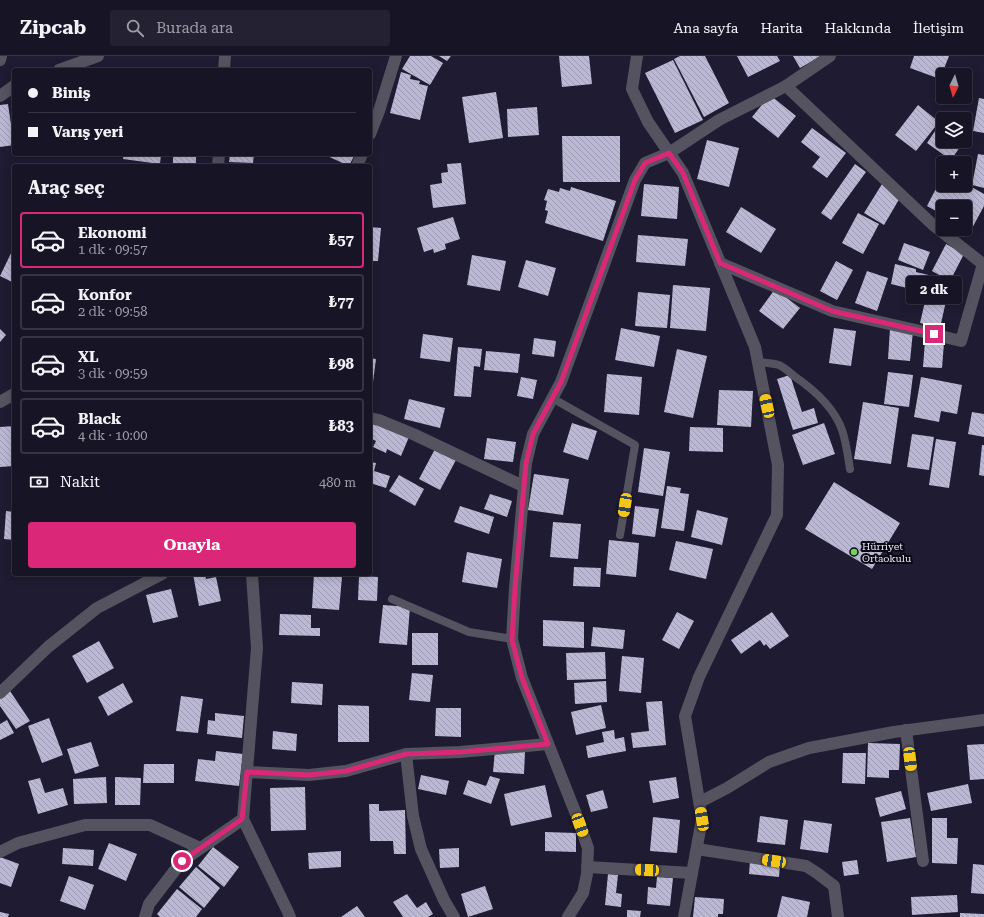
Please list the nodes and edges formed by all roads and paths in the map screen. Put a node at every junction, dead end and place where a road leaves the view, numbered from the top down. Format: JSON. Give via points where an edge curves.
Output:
{"nodes":[{"id":1,"x":1,"y":56,"type":"edge"},
{"id":2,"x":98,"y":56,"type":"edge"},
{"id":3,"x":225,"y":56,"type":"edge"},
{"id":4,"x":396,"y":56,"type":"edge"},
{"id":5,"x":637,"y":56,"type":"edge"},
{"id":6,"x":830,"y":56,"type":"edge"},
{"id":7,"x":0,"y":60,"type":"edge"},
{"id":8,"x":65,"y":68,"type":"edge"},
{"id":9,"x":224,"y":68,"type":"edge"},
{"id":10,"x":786,"y":86,"type":"junction"},
{"id":11,"x":12,"y":87,"type":"edge"},
{"id":12,"x":0,"y":96,"type":"edge"},
{"id":13,"x":372,"y":129,"type":"edge"},
{"id":14,"x":669,"y":153,"type":"junction"},
{"id":15,"x":720,"y":263,"type":"junction"},
{"id":16,"x":758,"y":362,"type":"junction"},
{"id":17,"x":12,"y":395,"type":"edge"},
{"id":18,"x":552,"y":398,"type":"junction"},
{"id":19,"x":0,"y":402,"type":"edge"},
{"id":20,"x":372,"y":418,"type":"edge"},
{"id":21,"x":850,"y":469,"type":"dead end"},
{"id":22,"x":524,"y":486,"type":"junction"},
{"id":23,"x":620,"y":535,"type":"dead end"},
{"id":24,"x":158,"y":576,"type":"edge"},
{"id":25,"x":252,"y":576,"type":"edge"},
{"id":26,"x":392,"y":599,"type":"dead end"},
{"id":27,"x":512,"y":640,"type":"junction"},
{"id":28,"x":0,"y":693,"type":"edge"},
{"id":29,"x":984,"y":720,"type":"edge"},
{"id":30,"x":906,"y":730,"type":"junction"},
{"id":31,"x":548,"y":744,"type":"junction"},
{"id":32,"x":406,"y":754,"type":"junction"},
{"id":33,"x":247,"y":772,"type":"junction"},
{"id":34,"x":700,"y":802,"type":"junction"},
{"id":35,"x":242,"y":819,"type":"junction"},
{"id":36,"x":200,"y":848,"type":"junction"},
{"id":37,"x":697,"y":849,"type":"junction"},
{"id":38,"x":0,"y":852,"type":"edge"},
{"id":39,"x":923,"y":861,"type":"dead end"},
{"id":40,"x":587,"y":867,"type":"junction"},
{"id":41,"x":692,"y":873,"type":"junction"},
{"id":42,"x":573,"y":915,"type":"edge"},
{"id":43,"x":145,"y":917,"type":"edge"},
{"id":44,"x":290,"y":917,"type":"edge"},
{"id":45,"x":454,"y":917,"type":"edge"},
{"id":46,"x":684,"y":917,"type":"edge"},
{"id":47,"x":838,"y":917,"type":"edge"}],
"edges":[{"from":1,"to":7,"type":"street"},
{"from":2,"to":8,"type":"street"},
{"from":3,"to":9,"type":"street"},
{"from":4,"to":13,"type":"street"},
{"from":5,"to":14,"type":"street","via":[[632,89],[648,122]]},
{"from":6,"to":10,"type":"street"},
{"from":10,"to":14,"type":"street","via":[[719,120]]},
{"from":10,"to":15,"type":"street","via":[[932,224],[983,264],[961,342],[832,311]]},
{"from":11,"to":12,"type":"street"},
{"from":14,"to":15,"type":"street","via":[[683,173]]},
{"from":14,"to":18,"type":"street","via":[[645,163],[635,180],[561,382]]},
{"from":15,"to":16,"type":"street"},
{"from":16,"to":21,"type":"lane","via":[[781,366],[806,384],[826,404],[842,430]]},
{"from":16,"to":34,"type":"street","via":[[778,464],[777,515],[700,677],[685,716]]},
{"from":17,"to":19,"type":"street"},
{"from":18,"to":22,"type":"street","via":[[533,434]]},
{"from":18,"to":23,"type":"lane","via":[[635,445]]},
{"from":20,"to":22,"type":"street","via":[[412,434]]},
{"from":22,"to":27,"type":"street"},
{"from":24,"to":28,"type":"street","via":[[97,608],[48,647]]},
{"from":25,"to":33,"type":"street","via":[[258,648]]},
{"from":26,"to":27,"type":"lane","via":[[469,632]]},
{"from":27,"to":31,"type":"street","via":[[522,678]]},
{"from":29,"to":30,"type":"street"},
{"from":30,"to":34,"type":"street","via":[[802,750],[769,762]]},
{"from":30,"to":39,"type":"street"},
{"from":31,"to":32,"type":"street"},
{"from":31,"to":40,"type":"street","via":[[588,848]]},
{"from":32,"to":33,"type":"street","via":[[346,771],[309,775]]},
{"from":32,"to":45,"type":"street","via":[[413,816],[421,849]]},
{"from":33,"to":35,"type":"street"},
{"from":34,"to":37,"type":"street","via":[[702,819]]},
{"from":35,"to":36,"type":"street"},
{"from":35,"to":44,"type":"street"},
{"from":36,"to":38,"type":"street","via":[[150,824],[85,825],[18,844]]},
{"from":36,"to":43,"type":"street","via":[[182,861],[149,904]]},
{"from":37,"to":41,"type":"street"},
{"from":37,"to":47,"type":"street","via":[[806,866],[834,886]]},
{"from":40,"to":41,"type":"street"},
{"from":40,"to":42,"type":"street","via":[[583,893]]},
{"from":41,"to":46,"type":"street"}]}
